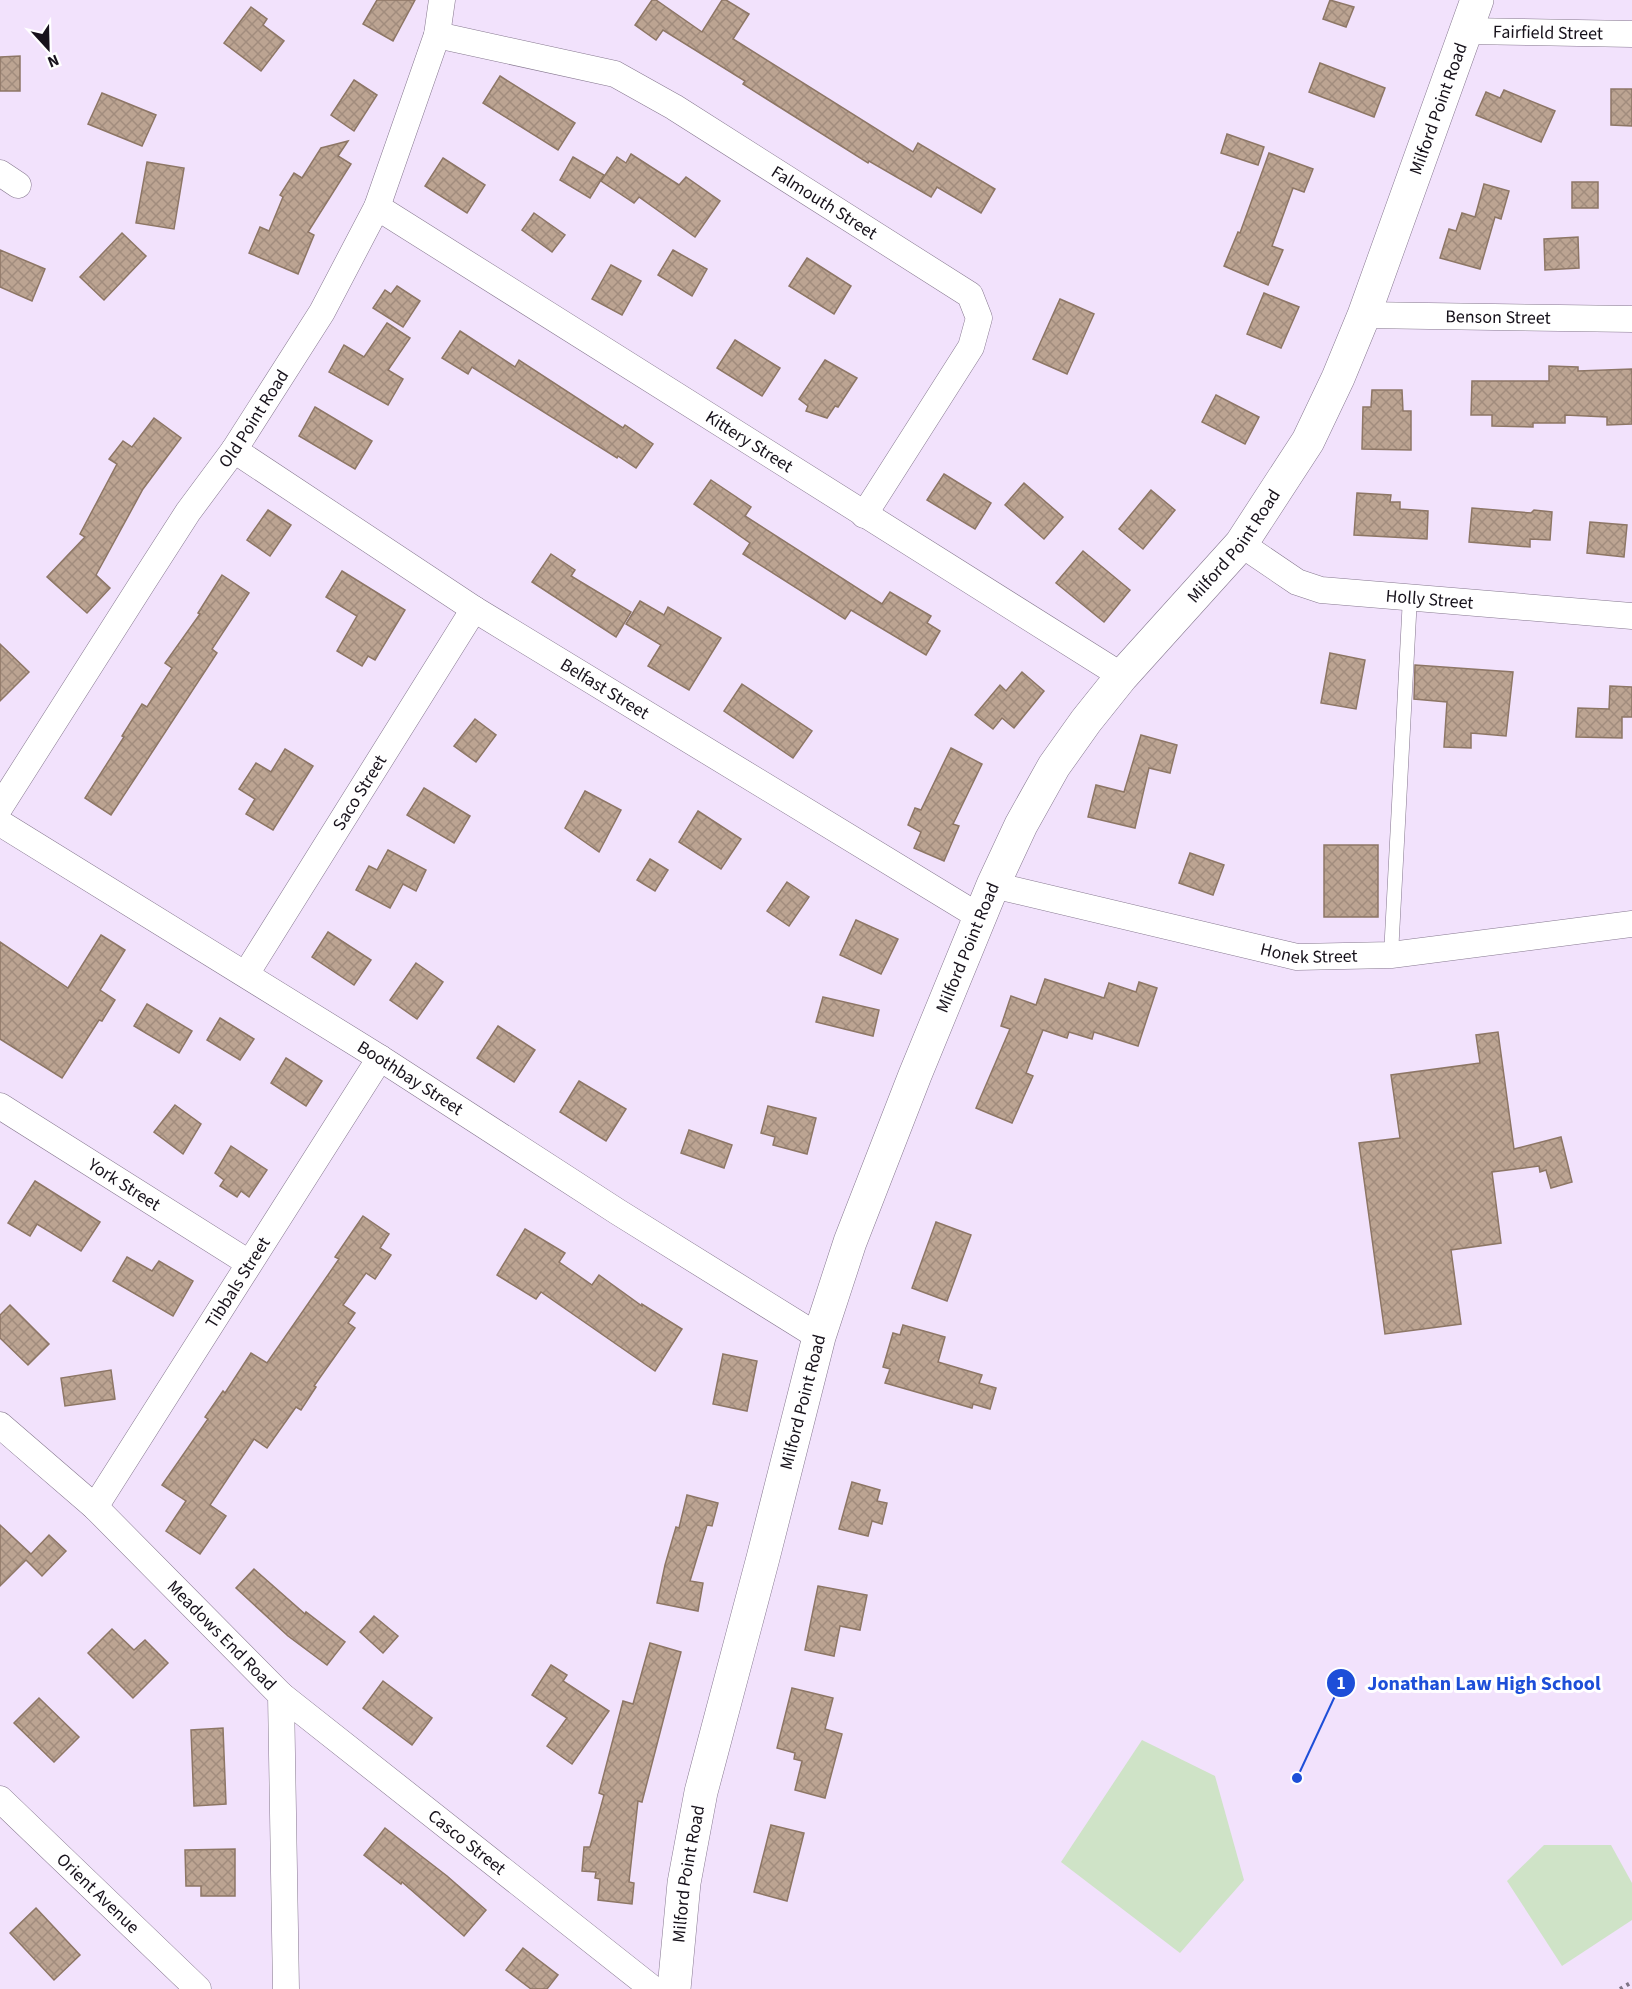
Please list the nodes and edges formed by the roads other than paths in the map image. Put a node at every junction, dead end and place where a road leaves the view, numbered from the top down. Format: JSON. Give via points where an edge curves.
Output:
{"nodes":[{"id":1,"x":442,"y":0,"type":"edge"},
{"id":2,"x":1477,"y":0,"type":"edge"},
{"id":3,"x":1466,"y":31,"type":"junction"},
{"id":4,"x":1632,"y":33,"type":"edge"},
{"id":5,"x":437,"y":35,"type":"junction"},
{"id":6,"x":377,"y":207,"type":"junction"},
{"id":7,"x":1364,"y":315,"type":"junction"},
{"id":8,"x":1632,"y":319,"type":"edge"},
{"id":9,"x":234,"y":450,"type":"junction"},
{"id":10,"x":864,"y":515,"type":"junction"},
{"id":11,"x":1241,"y":544,"type":"junction"},
{"id":12,"x":1410,"y":597,"type":"junction"},
{"id":13,"x":474,"y":609,"type":"junction"},
{"id":14,"x":1632,"y":616,"type":"edge"},
{"id":15,"x":1122,"y":676,"type":"junction"},
{"id":16,"x":0,"y":807,"type":"edge"},
{"id":17,"x":0,"y":823,"type":"edge"},
{"id":18,"x":993,"y":885,"type":"junction"},
{"id":19,"x":980,"y":917,"type":"junction"},
{"id":20,"x":1632,"y":924,"type":"edge"},
{"id":21,"x":1391,"y":955,"type":"junction"},
{"id":22,"x":246,"y":974,"type":"junction"},
{"id":23,"x":380,"y":1058,"type":"junction"},
{"id":24,"x":0,"y":1106,"type":"edge"},
{"id":25,"x":249,"y":1263,"type":"junction"},
{"id":26,"x":819,"y":1337,"type":"junction"},
{"id":27,"x":0,"y":1425,"type":"edge"},
{"id":28,"x":95,"y":1507,"type":"junction"},
{"id":29,"x":281,"y":1695,"type":"junction"},
{"id":30,"x":0,"y":1799,"type":"edge"},
{"id":31,"x":198,"y":1989,"type":"edge"},
{"id":32,"x":286,"y":1989,"type":"edge"},
{"id":33,"x":652,"y":1989,"type":"edge"},
{"id":34,"x":674,"y":1989,"type":"edge"}],
"edges":[{"from":1,"to":5,"type":"street","name":"Old Point Road"},
{"from":2,"to":3,"type":"main road","name":"Milford Point Road"},
{"from":3,"to":4,"type":"street","name":"Fairfield Street"},
{"from":3,"to":7,"type":"main road","name":"Milford Point Road"},
{"from":5,"to":6,"type":"street","name":"Old Point Road"},
{"from":5,"to":10,"type":"street","name":"Falmouth Street","via":[[615,74],[674,107],[970,295],[979,318],[971,347]]},
{"from":6,"to":9,"type":"street","name":"Old Point Road","via":[[322,312]]},
{"from":6,"to":10,"type":"street","name":"Kittery Street"},
{"from":7,"to":8,"type":"street","name":"Benson Street"},
{"from":7,"to":11,"type":"main road","name":"Milford Point Road","via":[[1308,441]]},
{"from":9,"to":13,"type":"street","name":"Belfast Street"},
{"from":9,"to":16,"type":"street","name":"Old Point Road","via":[[175,532]]},
{"from":10,"to":15,"type":"street","name":"Kittery Street"},
{"from":11,"to":12,"type":"street","name":"Holly Street","via":[[1309,587]]},
{"from":11,"to":15,"type":"main road","name":"Milford Point Road"},
{"from":12,"to":14,"type":"street","name":"Holly Street"},
{"from":12,"to":21,"type":"lane"},
{"from":13,"to":19,"type":"street","name":"Belfast Street"},
{"from":13,"to":22,"type":"street","name":"Saco Street"},
{"from":15,"to":18,"type":"main road","name":"Milford Point Road","via":[[1054,766]]},
{"from":17,"to":22,"type":"street","name":"Boothbay Street"},
{"from":18,"to":19,"type":"main road","name":"Milford Point Road"},
{"from":18,"to":21,"type":"street","name":"Honek Street","via":[[1297,957]]},
{"from":19,"to":26,"type":"main road","name":"Milford Point Road","via":[[854,1231]]},
{"from":20,"to":21,"type":"street","name":"Honek Street"},
{"from":22,"to":23,"type":"street","name":"Boothbay Street"},
{"from":23,"to":25,"type":"street","name":"Tibbals Street"},
{"from":23,"to":26,"type":"street","name":"Boothbay Street"},
{"from":24,"to":25,"type":"street","name":"York Street"},
{"from":25,"to":28,"type":"street","name":"Tibbals Street"},
{"from":26,"to":34,"type":"main road","name":"Milford Point Road","via":[[700,1791],[684,1883]]},
{"from":27,"to":28,"type":"street","name":"Meadows End Road"},
{"from":28,"to":29,"type":"street","name":"Meadows End Road"},
{"from":29,"to":32,"type":"street","name":"Meadows End Road"},
{"from":29,"to":33,"type":"street","name":"Casco Street"},
{"from":30,"to":31,"type":"street","name":"Orient Avenue"}]}
